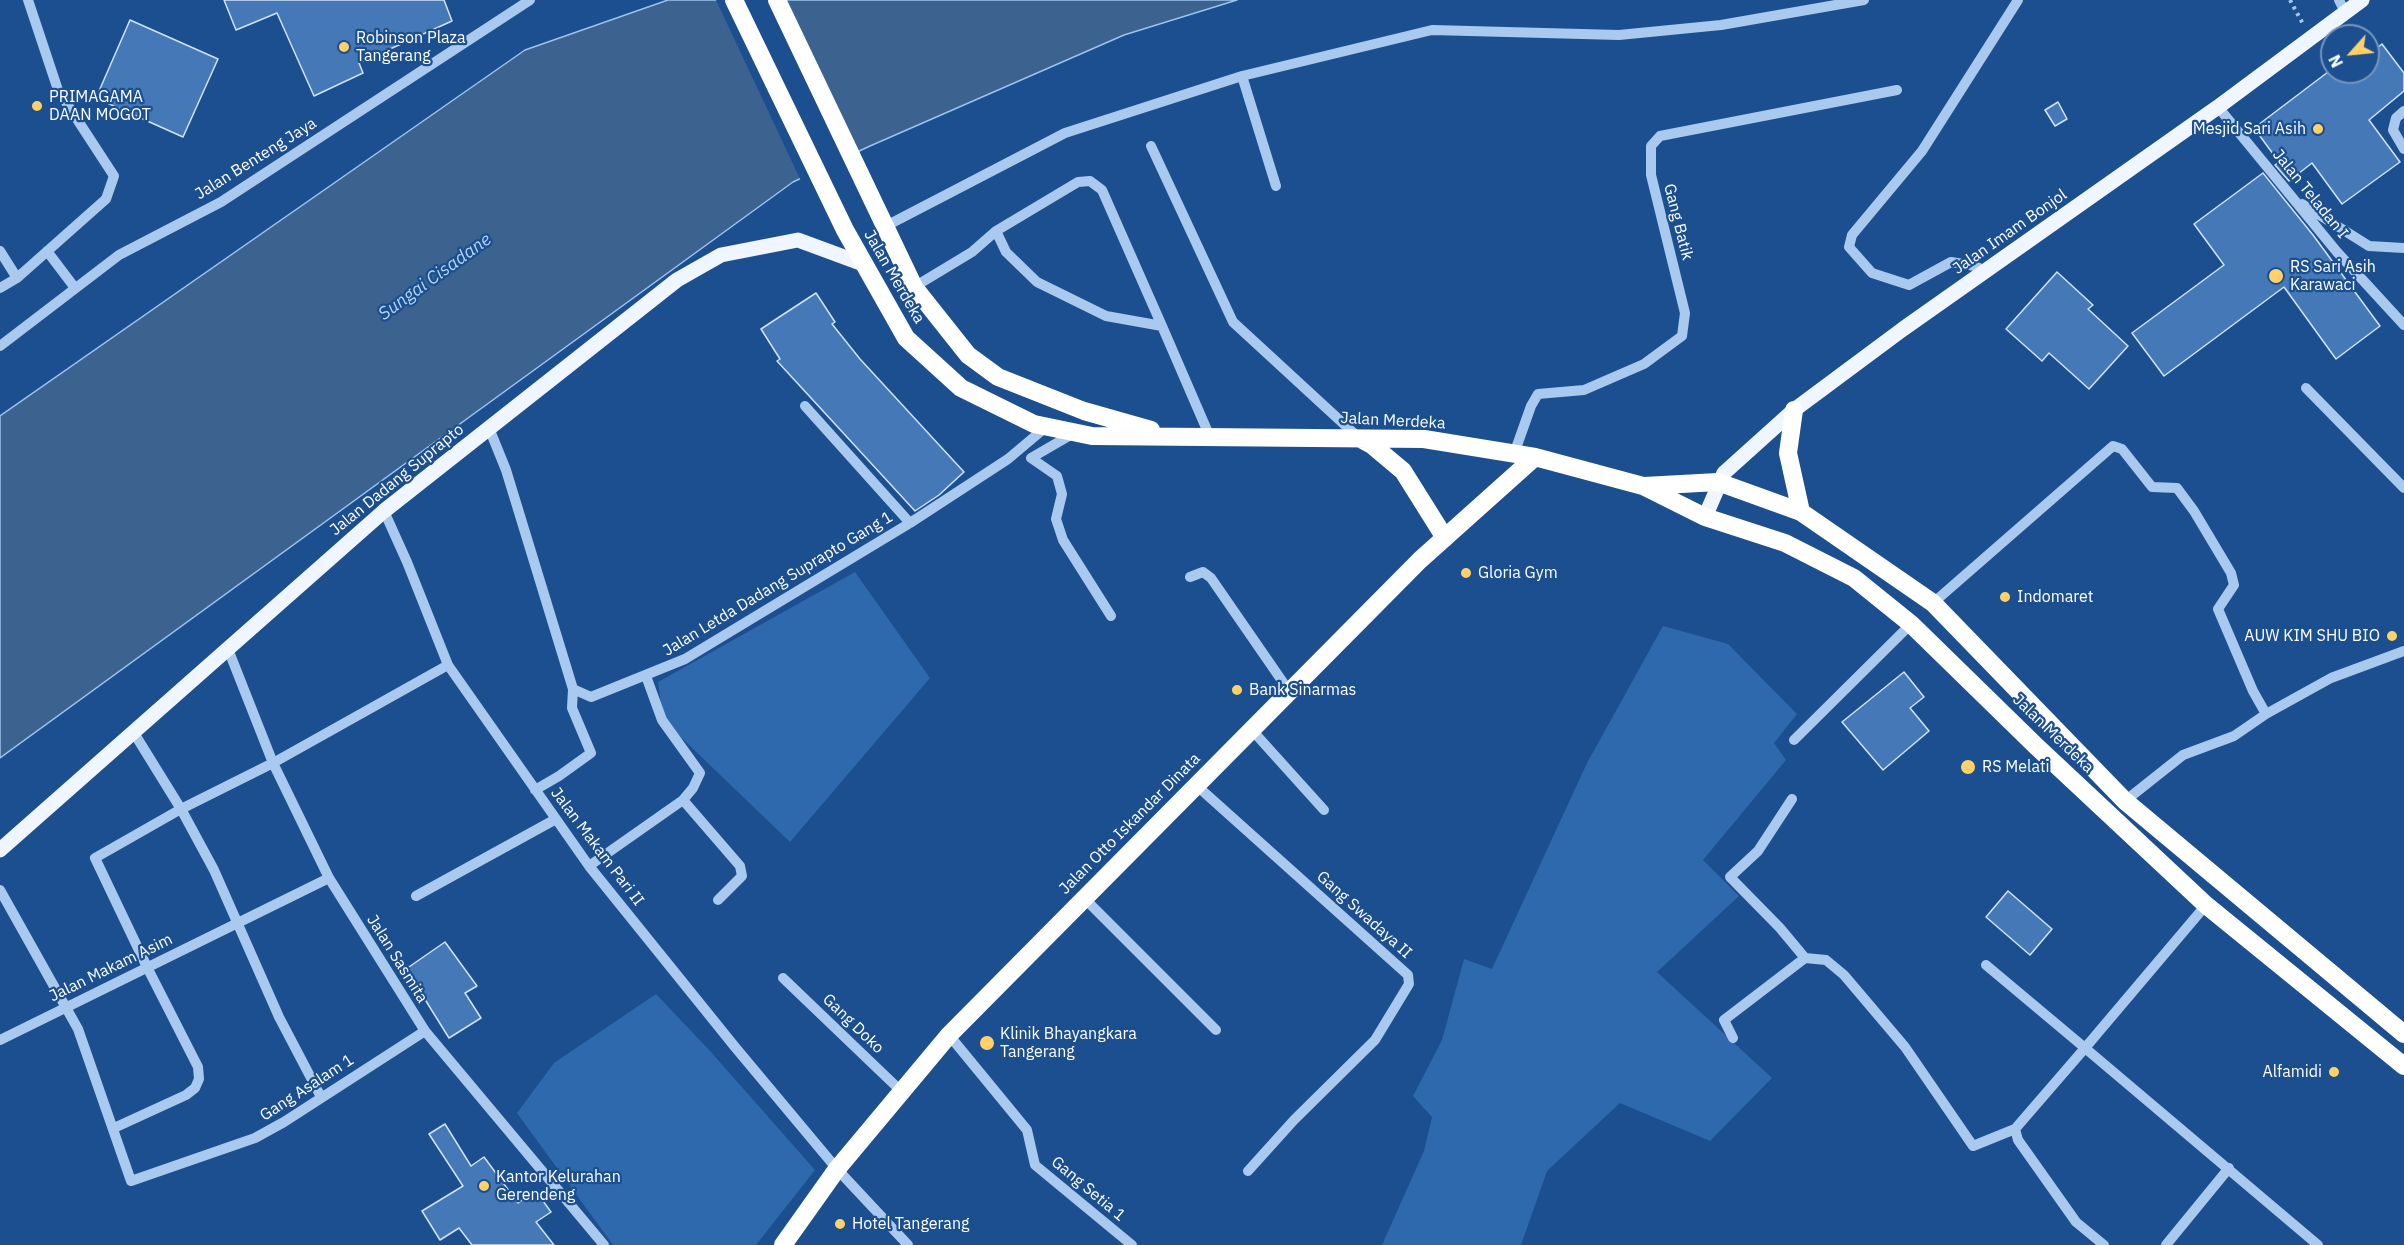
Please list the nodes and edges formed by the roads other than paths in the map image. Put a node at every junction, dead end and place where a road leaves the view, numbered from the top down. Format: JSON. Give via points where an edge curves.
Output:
{"nodes":[{"id":1,"x":28,"y":0,"type":"edge"},
{"id":2,"x":530,"y":0,"type":"edge"},
{"id":3,"x":734,"y":0,"type":"edge"},
{"id":4,"x":777,"y":0,"type":"edge"},
{"id":5,"x":1864,"y":0,"type":"edge"},
{"id":6,"x":2018,"y":0,"type":"edge"},
{"id":7,"x":2362,"y":0,"type":"edge"},
{"id":8,"x":2342,"y":6,"type":"edge"},
{"id":9,"x":1242,"y":76,"type":"junction"},
{"id":10,"x":1897,"y":90,"type":"dead end"},
{"id":11,"x":2218,"y":107,"type":"junction"},
{"id":12,"x":2404,"y":111,"type":"edge"},
{"id":13,"x":1151,"y":146,"type":"dead end"},
{"id":14,"x":2404,"y":149,"type":"edge"},
{"id":15,"x":1276,"y":186,"type":"dead end"},
{"id":16,"x":2294,"y":198,"type":"junction"},
{"id":17,"x":883,"y":220,"type":"junction"},
{"id":18,"x":996,"y":231,"type":"junction"},
{"id":19,"x":2402,"y":246,"type":"edge"},
{"id":20,"x":0,"y":251,"type":"edge"},
{"id":21,"x":47,"y":251,"type":"junction"},
{"id":22,"x":863,"y":264,"type":"junction"},
{"id":23,"x":1986,"y":272,"type":"junction"},
{"id":24,"x":17,"y":278,"type":"junction"},
{"id":25,"x":914,"y":287,"type":"junction"},
{"id":26,"x":0,"y":288,"type":"edge"},
{"id":27,"x":75,"y":288,"type":"junction"},
{"id":28,"x":2404,"y":325,"type":"edge"},
{"id":29,"x":1162,"y":326,"type":"junction"},
{"id":30,"x":0,"y":346,"type":"edge"},
{"id":31,"x":2306,"y":388,"type":"dead end"},
{"id":32,"x":805,"y":406,"type":"dead end"},
{"id":33,"x":1794,"y":410,"type":"junction"},
{"id":34,"x":1046,"y":427,"type":"junction"},
{"id":35,"x":489,"y":428,"type":"junction"},
{"id":36,"x":1074,"y":432,"type":"junction"},
{"id":37,"x":1173,"y":436,"type":"junction"},
{"id":38,"x":1210,"y":437,"type":"junction"},
{"id":39,"x":1359,"y":438,"type":"junction"},
{"id":40,"x":1514,"y":454,"type":"junction"},
{"id":41,"x":1535,"y":458,"type":"junction"},
{"id":42,"x":1718,"y":482,"type":"junction"},
{"id":43,"x":1643,"y":486,"type":"junction"},
{"id":44,"x":2404,"y":488,"type":"edge"},
{"id":45,"x":384,"y":511,"type":"junction"},
{"id":46,"x":1801,"y":512,"type":"junction"},
{"id":47,"x":1705,"y":517,"type":"junction"},
{"id":48,"x":910,"y":523,"type":"junction"},
{"id":49,"x":1445,"y":538,"type":"junction"},
{"id":50,"x":1190,"y":577,"type":"dead end"},
{"id":51,"x":1933,"y":603,"type":"junction"},
{"id":52,"x":1111,"y":616,"type":"dead end"},
{"id":53,"x":1911,"y":624,"type":"junction"},
{"id":54,"x":228,"y":649,"type":"junction"},
{"id":55,"x":2404,"y":651,"type":"edge"},
{"id":56,"x":448,"y":665,"type":"junction"},
{"id":57,"x":646,"y":676,"type":"junction"},
{"id":58,"x":573,"y":689,"type":"junction"},
{"id":59,"x":1289,"y":691,"type":"junction"},
{"id":60,"x":2266,"y":714,"type":"junction"},
{"id":61,"x":1251,"y":729,"type":"junction"},
{"id":62,"x":2055,"y":729,"type":"junction"},
{"id":63,"x":134,"y":733,"type":"junction"},
{"id":64,"x":1794,"y":740,"type":"dead end"},
{"id":65,"x":2036,"y":746,"type":"junction"},
{"id":66,"x":273,"y":763,"type":"junction"},
{"id":67,"x":1196,"y":785,"type":"junction"},
{"id":68,"x":535,"y":790,"type":"junction"},
{"id":69,"x":1792,"y":799,"type":"dead end"},
{"id":70,"x":683,"y":800,"type":"junction"},
{"id":71,"x":2125,"y":801,"type":"junction"},
{"id":72,"x":181,"y":809,"type":"junction"},
{"id":73,"x":1324,"y":810,"type":"dead end"},
{"id":74,"x":556,"y":819,"type":"junction"},
{"id":75,"x":0,"y":850,"type":"edge"},
{"id":76,"x":589,"y":866,"type":"junction"},
{"id":77,"x":329,"y":878,"type":"junction"},
{"id":78,"x":0,"y":890,"type":"edge"},
{"id":79,"x":416,"y":896,"type":"dead end"},
{"id":80,"x":1084,"y":898,"type":"junction"},
{"id":81,"x":718,"y":900,"type":"dead end"},
{"id":82,"x":2206,"y":904,"type":"junction"},
{"id":83,"x":236,"y":924,"type":"junction"},
{"id":84,"x":1804,"y":958,"type":"junction"},
{"id":85,"x":1986,"y":965,"type":"dead end"},
{"id":86,"x":147,"y":966,"type":"junction"},
{"id":87,"x":783,"y":978,"type":"dead end"},
{"id":88,"x":67,"y":1006,"type":"junction"},
{"id":89,"x":2376,"y":1010,"type":"junction"},
{"id":90,"x":2360,"y":1029,"type":"junction"},
{"id":91,"x":1216,"y":1030,"type":"dead end"},
{"id":92,"x":425,"y":1031,"type":"junction"},
{"id":93,"x":2404,"y":1034,"type":"edge"},
{"id":94,"x":949,"y":1035,"type":"junction"},
{"id":95,"x":1733,"y":1038,"type":"dead end"},
{"id":96,"x":0,"y":1040,"type":"edge"},
{"id":97,"x":2085,"y":1048,"type":"junction"},
{"id":98,"x":2404,"y":1066,"type":"edge"},
{"id":99,"x":902,"y":1091,"type":"junction"},
{"id":100,"x":321,"y":1097,"type":"junction"},
{"id":101,"x":114,"y":1128,"type":"junction"},
{"id":102,"x":2014,"y":1129,"type":"junction"},
{"id":103,"x":837,"y":1168,"type":"junction"},
{"id":104,"x":2229,"y":1168,"type":"junction"},
{"id":105,"x":1248,"y":1171,"type":"dead end"},
{"id":106,"x":599,"y":1243,"type":"edge"},
{"id":107,"x":783,"y":1245,"type":"edge"},
{"id":108,"x":908,"y":1245,"type":"edge"},
{"id":109,"x":1132,"y":1245,"type":"edge"},
{"id":110,"x":2104,"y":1245,"type":"edge"},
{"id":111,"x":2166,"y":1245,"type":"edge"},
{"id":112,"x":2318,"y":1245,"type":"edge"}],
"edges":[{"from":1,"to":21,"type":"street","via":[[58,90],[114,176],[106,199]]},
{"from":2,"to":27,"type":"street","name":"Jalan Benteng Jaya","via":[[220,202],[119,255]]},
{"from":3,"to":22,"type":"highway","name":"Jalan Merdeka"},
{"from":4,"to":17,"type":"highway","name":"Jalan Merdeka"},
{"from":5,"to":9,"type":"street","via":[[1721,25],[1619,35],[1432,30]]},
{"from":6,"to":23,"type":"street","via":[[1922,151],[1852,235],[1849,247],[1872,273],[1909,285],[1951,262]]},
{"from":7,"to":8,"type":"main road","name":"Jalan Imam Bonjol"},
{"from":8,"to":11,"type":"main road","name":"Jalan Imam Bonjol","via":[[2311,38]]},
{"from":9,"to":15,"type":"street"},
{"from":9,"to":17,"type":"street","via":[[1065,133]]},
{"from":10,"to":40,"type":"street","name":"Gang Batik","via":[[1660,136],[1652,146],[1651,175],[1685,313],[1682,336],[1644,364],[1584,390],[1538,394]]},
{"from":11,"to":16,"type":"street","name":"Jalan Teladan I"},
{"from":11,"to":23,"type":"main road","name":"Jalan Imam Bonjol"},
{"from":12,"to":14,"type":"street","via":[[2393,130]]},
{"from":13,"to":39,"type":"street","via":[[1233,322]]},
{"from":16,"to":19,"type":"street","via":[[2369,246]]},
{"from":16,"to":28,"type":"street","name":"Jalan Teladan I","via":[[2356,275]]},
{"from":17,"to":25,"type":"highway","name":"Jalan Merdeka"},
{"from":18,"to":25,"type":"street","via":[[972,252]]},
{"from":18,"to":29,"type":"street","via":[[1006,252],[1036,282],[1106,316]]},
{"from":18,"to":29,"type":"street","via":[[1078,182],[1090,182],[1102,190]]},
{"from":20,"to":24,"type":"street"},
{"from":21,"to":24,"type":"street"},
{"from":21,"to":27,"type":"street"},
{"from":22,"to":34,"type":"highway","name":"Jalan Merdeka","via":[[906,338],[961,388]]},
{"from":22,"to":35,"type":"main road","name":"Jalan Dadang Suprapto","via":[[798,240],[720,255],[677,280]]},
{"from":23,"to":33,"type":"main road","name":"Jalan Imam Bonjol"},
{"from":24,"to":26,"type":"street"},
{"from":25,"to":37,"type":"highway","name":"Jalan Merdeka","via":[[968,355],[998,377],[1084,411]]},
{"from":27,"to":30,"type":"street","name":"Jalan Benteng Jaya"},
{"from":29,"to":38,"type":"street"},
{"from":31,"to":44,"type":"street"},
{"from":32,"to":48,"type":"street"},
{"from":33,"to":42,"type":"main road","name":"Jalan Imam Bonjol"},
{"from":33,"to":46,"type":"highway","via":[[1788,453]]},
{"from":34,"to":36,"type":"highway","name":"Jalan Merdeka"},
{"from":34,"to":48,"type":"street","name":"Jalan Letda Dadang Suprapto Gang 1","via":[[1008,459]]},
{"from":35,"to":45,"type":"main road","name":"Jalan Dadang Suprapto"},
{"from":35,"to":58,"type":"street","via":[[506,471]]},
{"from":36,"to":37,"type":"highway","name":"Jalan Merdeka","via":[[1092,436]]},
{"from":36,"to":52,"type":"street","via":[[1031,458],[1056,476],[1062,494],[1056,519],[1063,540]]},
{"from":37,"to":38,"type":"highway","name":"Jalan Merdeka"},
{"from":38,"to":39,"type":"highway","name":"Jalan Merdeka"},
{"from":39,"to":40,"type":"highway","name":"Jalan Merdeka","via":[[1424,439]]},
{"from":39,"to":49,"type":"highway","via":[[1403,471]]},
{"from":40,"to":41,"type":"highway","name":"Jalan Merdeka"},
{"from":41,"to":43,"type":"highway","name":"Jalan Merdeka"},
{"from":41,"to":49,"type":"highway","name":"Jalan Otto Iskandar Dinata"},
{"from":42,"to":43,"type":"highway","name":"Jalan Merdeka"},
{"from":42,"to":46,"type":"highway","name":"Jalan Merdeka"},
{"from":42,"to":47,"type":"main road","name":"Jalan Imam Bonjol"},
{"from":43,"to":47,"type":"highway","name":"Jalan Merdeka"},
{"from":45,"to":54,"type":"main road","name":"Jalan Dadang Suprapto"},
{"from":45,"to":56,"type":"street","name":"Jalan Makam Pari II"},
{"from":46,"to":51,"type":"highway","name":"Jalan Merdeka"},
{"from":47,"to":53,"type":"highway","name":"Jalan Merdeka","via":[[1785,543],[1854,578]]},
{"from":48,"to":57,"type":"street","name":"Jalan Letda Dadang Suprapto Gang 1","via":[[685,659]]},
{"from":49,"to":59,"type":"highway","name":"Jalan Otto Iskandar Dinata"},
{"from":50,"to":59,"type":"street","via":[[1203,573],[1211,578]]},
{"from":51,"to":60,"type":"street","via":[[2113,446],[2122,449],[2152,487],[2176,488],[2231,573],[2234,585],[2218,609]]},
{"from":51,"to":62,"type":"highway","name":"Jalan Merdeka"},
{"from":53,"to":64,"type":"street"},
{"from":53,"to":65,"type":"highway","name":"Jalan Merdeka"},
{"from":54,"to":63,"type":"main road","name":"Jalan Dadang Suprapto"},
{"from":54,"to":66,"type":"street","name":"Jalan Sasmita"},
{"from":55,"to":60,"type":"street","via":[[2331,678]]},
{"from":56,"to":66,"type":"street"},
{"from":56,"to":68,"type":"street","name":"Jalan Makam Pari II"},
{"from":57,"to":58,"type":"street","name":"Jalan Letda Dadang Suprapto Gang 1","via":[[591,697]]},
{"from":57,"to":70,"type":"street","via":[[662,720],[699,773]]},
{"from":58,"to":68,"type":"street","via":[[572,708],[591,753]]},
{"from":59,"to":61,"type":"highway","name":"Jalan Otto Iskandar Dinata"},
{"from":60,"to":71,"type":"street","via":[[2234,736],[2183,755]]},
{"from":61,"to":67,"type":"highway","name":"Jalan Otto Iskandar Dinata"},
{"from":61,"to":73,"type":"street"},
{"from":62,"to":65,"type":"highway"},
{"from":62,"to":71,"type":"highway","name":"Jalan Merdeka"},
{"from":63,"to":72,"type":"street"},
{"from":63,"to":75,"type":"main road","name":"Jalan Dadang Suprapto"},
{"from":65,"to":82,"type":"highway","name":"Jalan Merdeka"},
{"from":66,"to":72,"type":"street"},
{"from":66,"to":77,"type":"street","name":"Jalan Sasmita"},
{"from":67,"to":80,"type":"highway","name":"Jalan Otto Iskandar Dinata"},
{"from":67,"to":105,"type":"street","name":"Gang Swadaya II","via":[[1408,975],[1409,984],[1375,1040]]},
{"from":68,"to":74,"type":"street","name":"Jalan Makam Pari II"},
{"from":69,"to":84,"type":"street","via":[[1758,851],[1730,877]]},
{"from":70,"to":76,"type":"street"},
{"from":70,"to":81,"type":"street","via":[[740,866],[742,876]]},
{"from":71,"to":89,"type":"highway","name":"Jalan Merdeka"},
{"from":72,"to":83,"type":"street","via":[[214,870]]},
{"from":72,"to":86,"type":"street","via":[[95,858]]},
{"from":74,"to":76,"type":"street","name":"Jalan Makam Pari II"},
{"from":74,"to":79,"type":"street"},
{"from":76,"to":103,"type":"street","name":"Jalan Makam Pari II"},
{"from":77,"to":83,"type":"street","name":"Jalan Makam Asim"},
{"from":77,"to":92,"type":"street","name":"Jalan Sasmita"},
{"from":78,"to":88,"type":"street"},
{"from":80,"to":91,"type":"street"},
{"from":80,"to":94,"type":"highway","name":"Jalan Otto Iskandar Dinata"},
{"from":82,"to":90,"type":"highway","name":"Jalan Merdeka"},
{"from":82,"to":97,"type":"street"},
{"from":83,"to":86,"type":"street","name":"Jalan Makam Asim"},
{"from":83,"to":100,"type":"street","via":[[287,1035]]},
{"from":84,"to":95,"type":"street","via":[[1724,1020]]},
{"from":84,"to":102,"type":"street","via":[[1826,960],[1844,975],[1905,1047],[1973,1146]]},
{"from":85,"to":97,"type":"street"},
{"from":86,"to":88,"type":"street","name":"Jalan Makam Asim"},
{"from":86,"to":101,"type":"street","via":[[198,1067],[200,1079],[186,1095]]},
{"from":87,"to":99,"type":"street","name":"Gang Doko"},
{"from":88,"to":96,"type":"street","name":"Jalan Makam Asim"},
{"from":88,"to":101,"type":"street"},
{"from":89,"to":90,"type":"highway"},
{"from":89,"to":93,"type":"highway","name":"Jalan Merdeka"},
{"from":90,"to":98,"type":"highway","name":"Jalan Merdeka"},
{"from":92,"to":100,"type":"street","name":"Gang Asalam 1"},
{"from":92,"to":106,"type":"street","name":"Jalan Sasmita"},
{"from":94,"to":99,"type":"highway","name":"Jalan Otto Iskandar Dinata"},
{"from":94,"to":109,"type":"street","name":"Gang Setia 1","via":[[1027,1130],[1035,1165]]},
{"from":97,"to":102,"type":"street"},
{"from":97,"to":104,"type":"street"},
{"from":99,"to":103,"type":"highway","name":"Jalan Otto Iskandar Dinata"},
{"from":100,"to":101,"type":"street","name":"Gang Asalam 1","via":[[255,1138],[130,1181]]},
{"from":102,"to":110,"type":"street","via":[[2076,1222]]},
{"from":103,"to":107,"type":"highway","name":"Jalan Otto Iskandar Dinata"},
{"from":103,"to":108,"type":"street","name":"Jalan Makam Pari II"},
{"from":104,"to":111,"type":"street"},
{"from":104,"to":112,"type":"street"}]}
